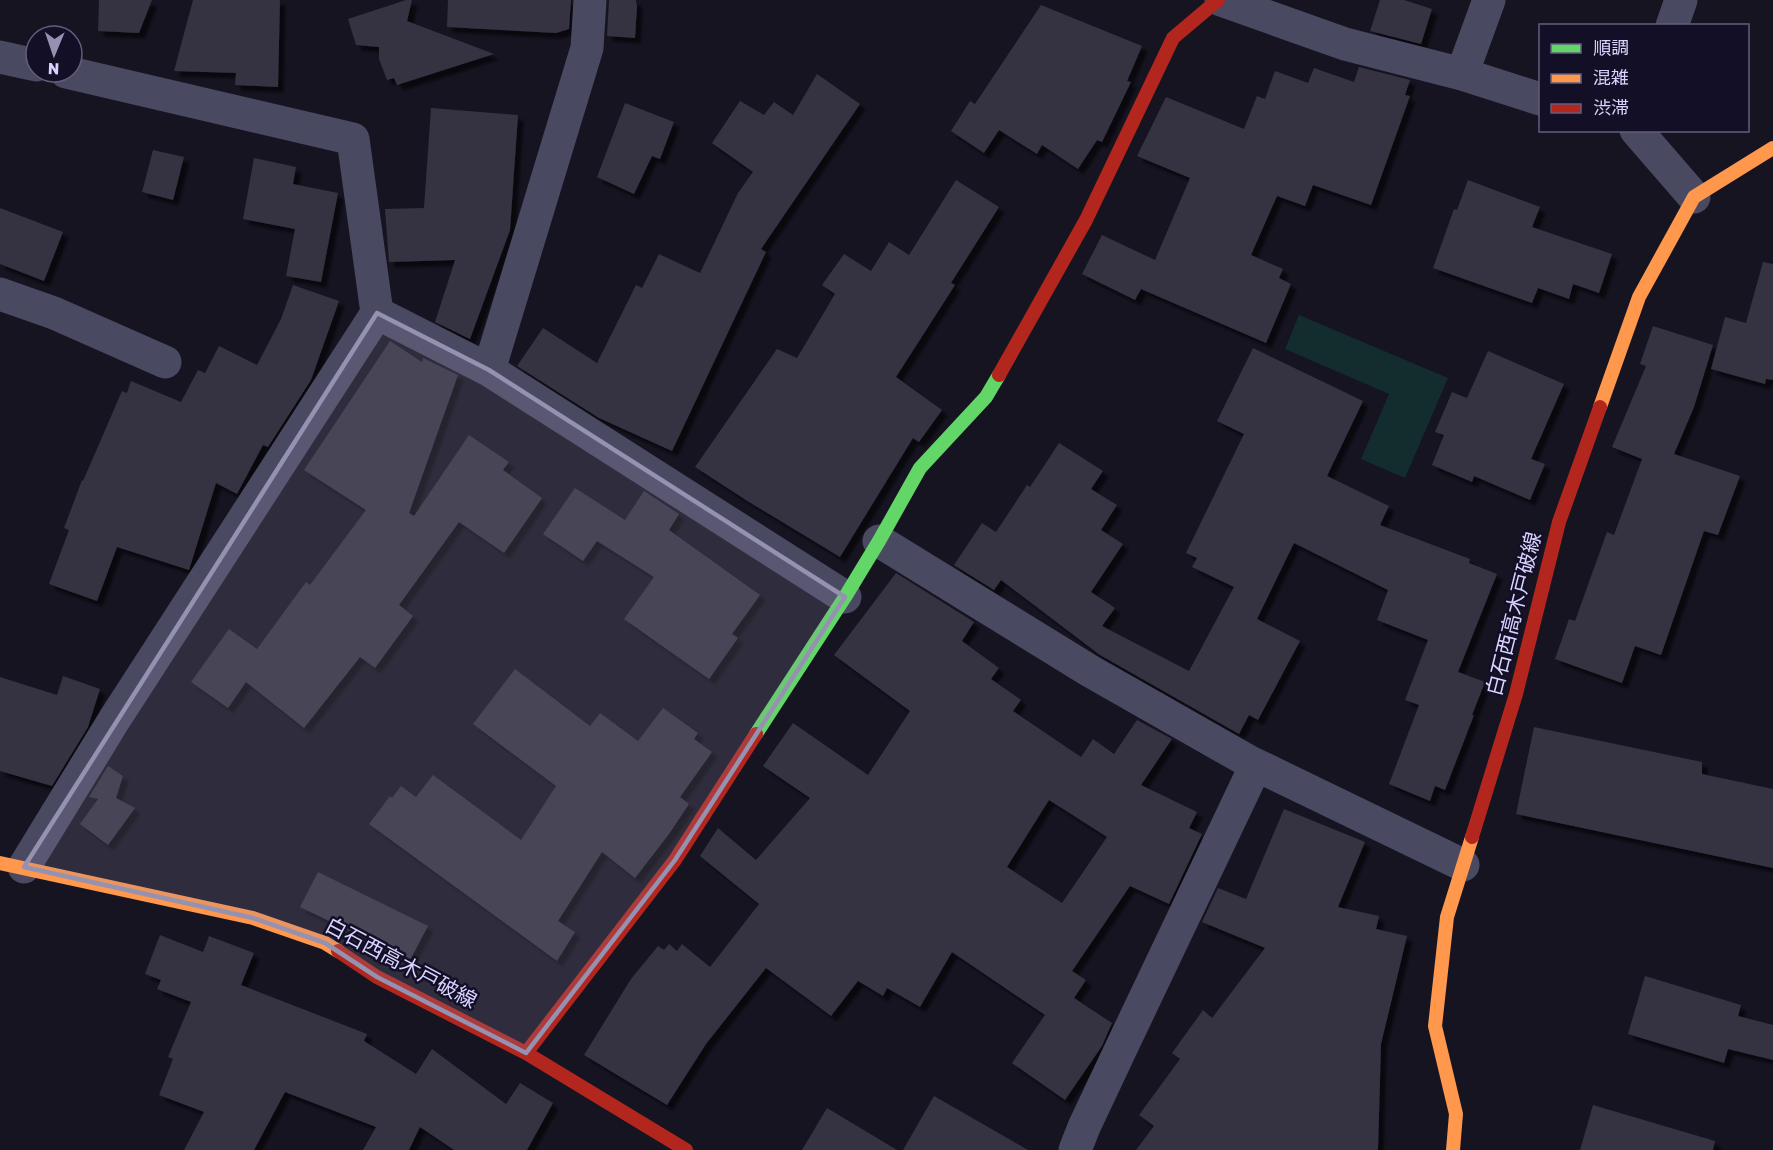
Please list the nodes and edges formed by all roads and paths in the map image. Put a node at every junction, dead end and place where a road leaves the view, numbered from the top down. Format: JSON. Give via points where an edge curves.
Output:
{"nodes":[{"id":1,"x":590,"y":0,"type":"edge"},
{"id":2,"x":1220,"y":0,"type":"edge"},
{"id":3,"x":1489,"y":0,"type":"edge"},
{"id":4,"x":1681,"y":0,"type":"edge"},
{"id":5,"x":1673,"y":24,"type":"edge"},
{"id":6,"x":0,"y":57,"type":"edge"},
{"id":7,"x":24,"y":62,"type":"edge"},
{"id":8,"x":1462,"y":74,"type":"junction"},
{"id":9,"x":84,"y":76,"type":"edge"},
{"id":10,"x":1539,"y":99,"type":"edge"},
{"id":11,"x":1638,"y":132,"type":"edge"},
{"id":12,"x":1773,"y":148,"type":"edge"},
{"id":13,"x":1694,"y":197,"type":"junction"},
{"id":14,"x":0,"y":294,"type":"edge"},
{"id":15,"x":376,"y":313,"type":"junction"},
{"id":16,"x":165,"y":362,"type":"dead end"},
{"id":17,"x":489,"y":370,"type":"junction"},
{"id":18,"x":879,"y":541,"type":"junction"},
{"id":19,"x":845,"y":597,"type":"junction"},
{"id":20,"x":1257,"y":765,"type":"junction"},
{"id":21,"x":12,"y":865,"type":"edge"},
{"id":22,"x":1463,"y":865,"type":"junction"},
{"id":23,"x":526,"y":1053,"type":"junction"},
{"id":24,"x":675,"y":1147,"type":"edge"},
{"id":25,"x":1075,"y":1150,"type":"edge"},
{"id":26,"x":1453,"y":1150,"type":"edge"}],
"edges":[{"from":1,"to":17,"type":"street","via":[[587,48]]},
{"from":2,"to":8,"type":"street","via":[[1346,44]]},
{"from":2,"to":18,"type":"main road","via":[[1173,38],[1086,220],[986,397],[920,468]]},
{"from":3,"to":8,"type":"street"},
{"from":4,"to":5,"type":"street"},
{"from":6,"to":7,"type":"street"},
{"from":8,"to":10,"type":"street"},
{"from":9,"to":15,"type":"street","via":[[353,139]]},
{"from":11,"to":13,"type":"street"},
{"from":12,"to":13,"type":"main road","name":"白石西高木戸破線"},
{"from":13,"to":22,"type":"main road","name":"白石西高木戸破線","via":[[1639,297],[1559,522],[1516,694]]},
{"from":14,"to":16,"type":"street","via":[[54,313]]},
{"from":15,"to":17,"type":"street"},
{"from":15,"to":21,"type":"street","via":[[114,720]]},
{"from":17,"to":19,"type":"street"},
{"from":18,"to":19,"type":"main road"},
{"from":18,"to":20,"type":"street","via":[[1090,671]]},
{"from":19,"to":23,"type":"main road","via":[[675,860]]},
{"from":20,"to":22,"type":"street"},
{"from":20,"to":25,"type":"street"},
{"from":21,"to":23,"type":"main road","name":"白石西高木戸破線","via":[[253,918],[325,943],[377,977]]},
{"from":22,"to":26,"type":"main road","name":"白石西高木戸破線","via":[[1446,916],[1435,1026],[1456,1114]]},
{"from":23,"to":24,"type":"main road","name":"白石西高木戸破線"}]}
